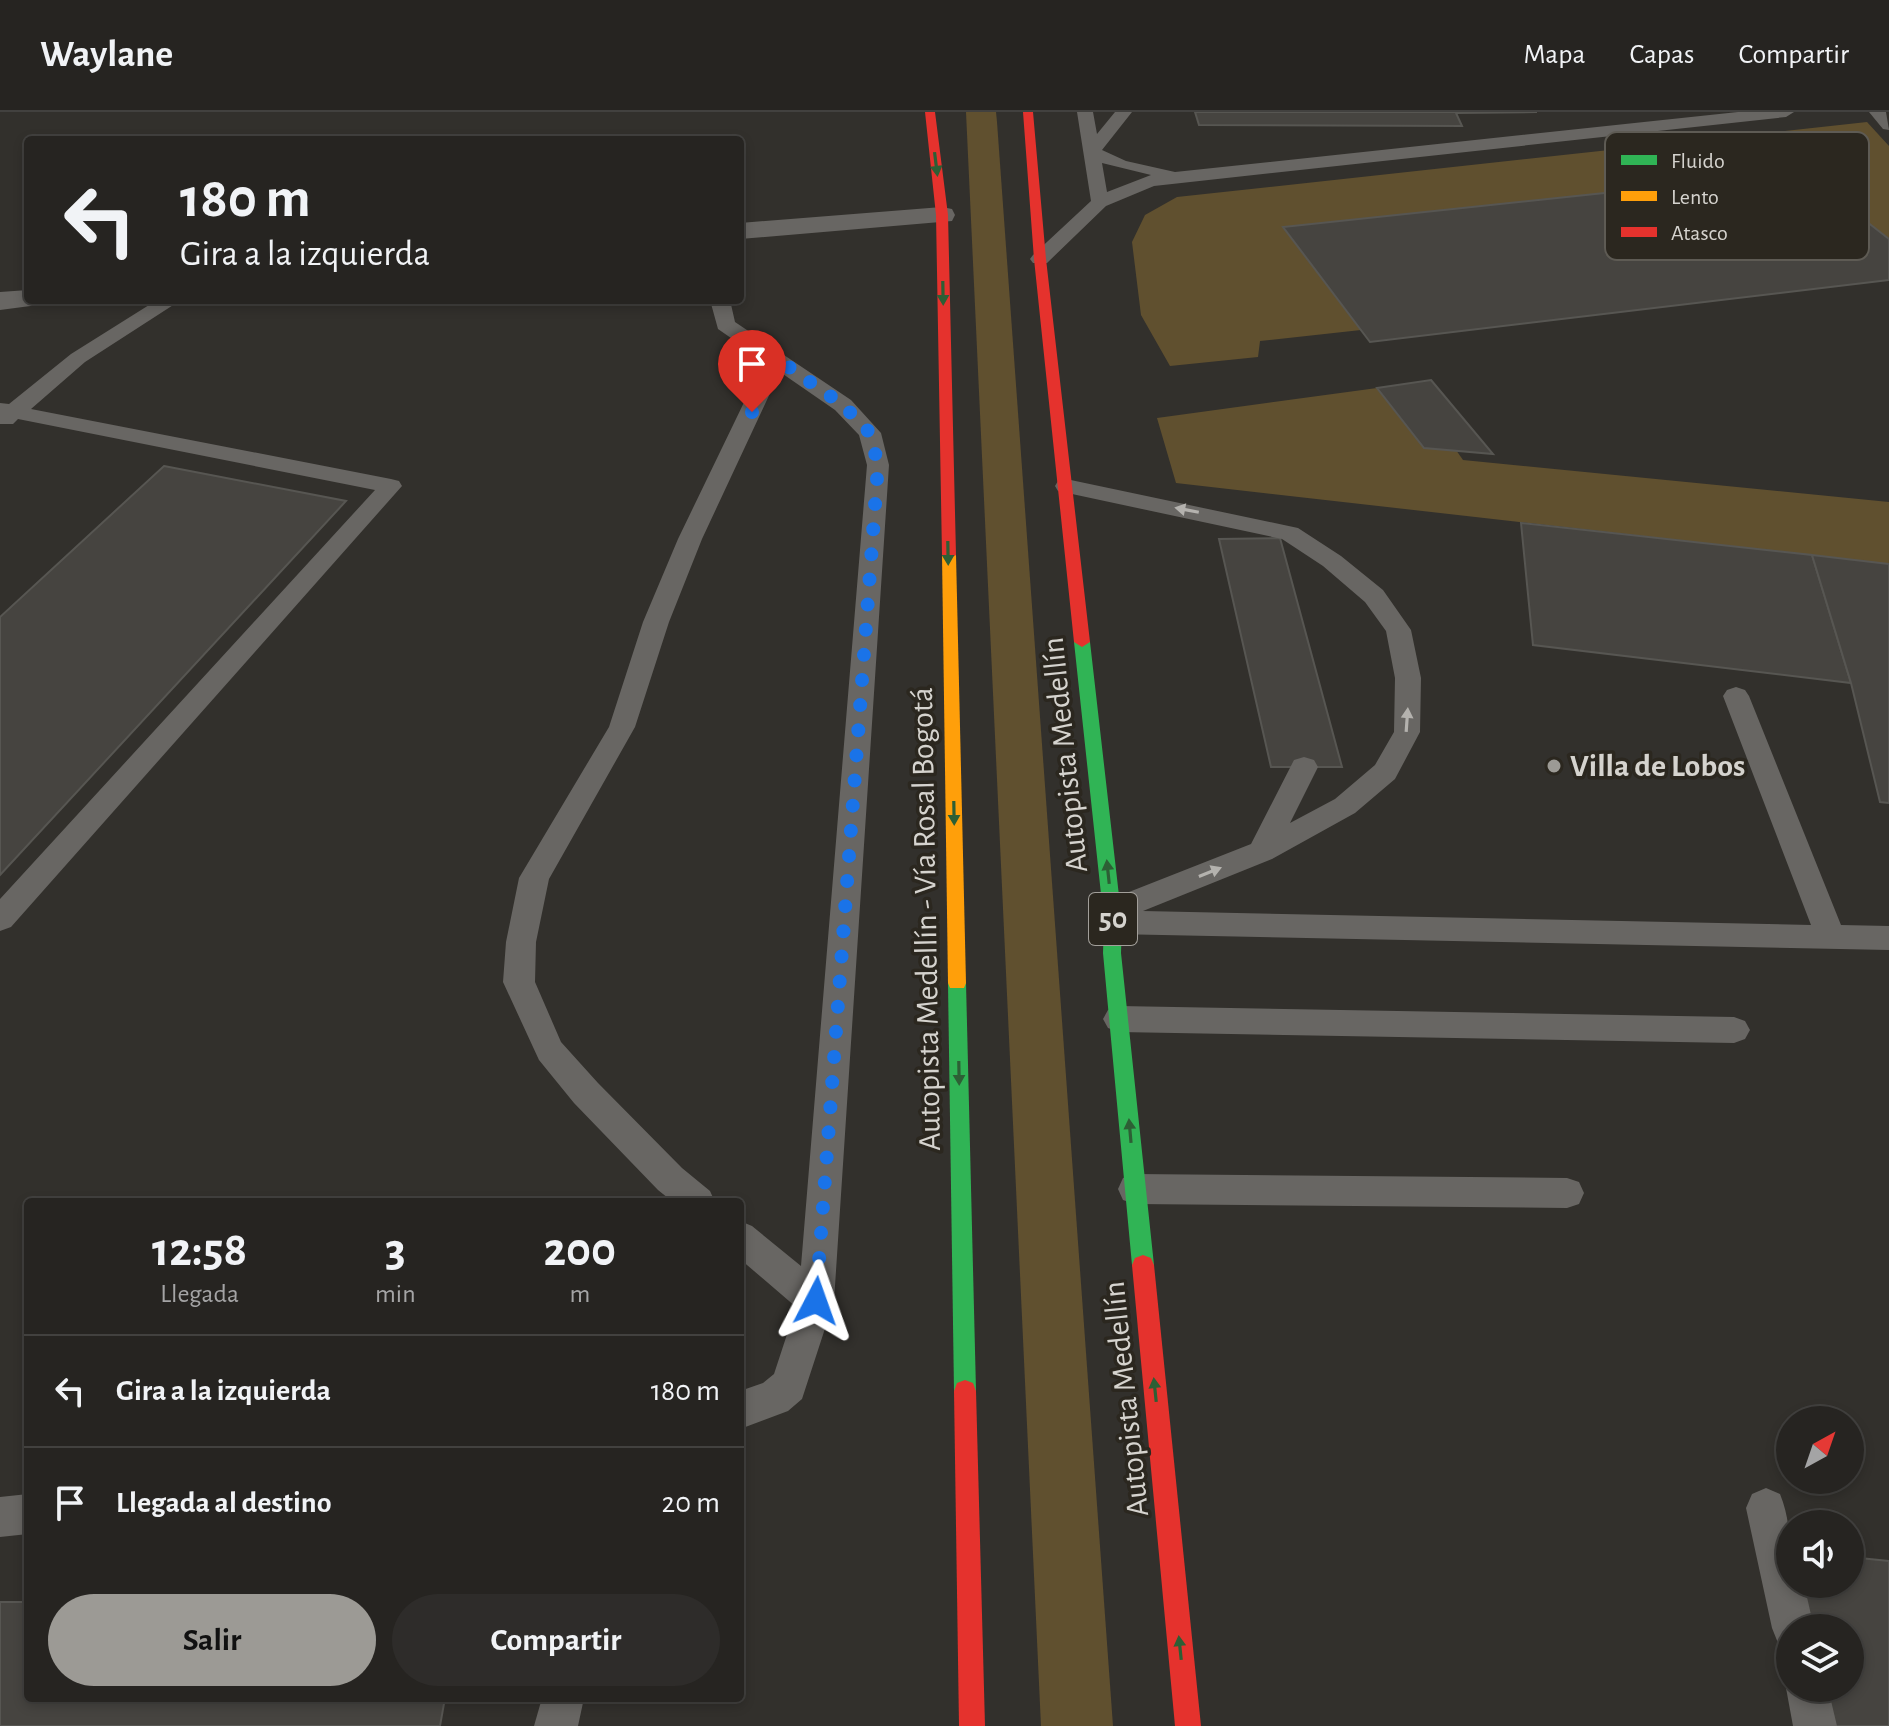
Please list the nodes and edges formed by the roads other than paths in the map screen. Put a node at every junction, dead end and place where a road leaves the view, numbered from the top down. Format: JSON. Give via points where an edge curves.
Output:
{"nodes":[{"id":1,"x":930,"y":112,"type":"edge"},
{"id":2,"x":1028,"y":112,"type":"edge"},
{"id":3,"x":1085,"y":112,"type":"edge"},
{"id":4,"x":1124,"y":112,"type":"edge"},
{"id":5,"x":1786,"y":112,"type":"edge"},
{"id":6,"x":1877,"y":112,"type":"edge"},
{"id":7,"x":1889,"y":125,"type":"edge"},
{"id":8,"x":1092,"y":152,"type":"junction"},
{"id":9,"x":1193,"y":174,"type":"junction"},
{"id":10,"x":1100,"y":202,"type":"junction"},
{"id":11,"x":942,"y":215,"type":"junction"},
{"id":12,"x":744,"y":235,"type":"edge"},
{"id":13,"x":1040,"y":259,"type":"junction"},
{"id":14,"x":24,"y":299,"type":"edge"},
{"id":15,"x":0,"y":301,"type":"edge"},
{"id":16,"x":165,"y":304,"type":"edge"},
{"id":17,"x":721,"y":304,"type":"edge"},
{"id":18,"x":776,"y":358,"type":"junction"},
{"id":19,"x":4,"y":415,"type":"edge"},
{"id":20,"x":1066,"y":486,"type":"junction"},
{"id":21,"x":1231,"y":519,"type":"junction"},
{"id":22,"x":1250,"y":539,"type":"dead end"},
{"id":23,"x":1736,"y":696,"type":"dead end"},
{"id":24,"x":1304,"y":767,"type":"dead end"},
{"id":25,"x":1262,"y":851,"type":"junction"},
{"id":26,"x":1113,"y":917,"type":"junction"},
{"id":27,"x":0,"y":919,"type":"edge"},
{"id":28,"x":1831,"y":937,"type":"junction"},
{"id":29,"x":1889,"y":938,"type":"edge"},
{"id":30,"x":1119,"y":1019,"type":"junction"},
{"id":31,"x":1734,"y":1030,"type":"dead end"},
{"id":32,"x":1135,"y":1189,"type":"junction"},
{"id":33,"x":1567,"y":1193,"type":"dead end"},
{"id":34,"x":693,"y":1198,"type":"edge"},
{"id":35,"x":744,"y":1240,"type":"edge"},
{"id":36,"x":816,"y":1301,"type":"junction"},
{"id":37,"x":744,"y":1409,"type":"edge"},
{"id":38,"x":1766,"y":1508,"type":"dead end"},
{"id":39,"x":24,"y":1514,"type":"edge"},
{"id":40,"x":0,"y":1517,"type":"edge"},
{"id":41,"x":1790,"y":1614,"type":"edge"},
{"id":42,"x":562,"y":1702,"type":"edge"},
{"id":43,"x":1810,"y":1702,"type":"edge"},
{"id":44,"x":556,"y":1726,"type":"edge"},
{"id":45,"x":972,"y":1726,"type":"edge"},
{"id":46,"x":1188,"y":1726,"type":"edge"},
{"id":47,"x":1815,"y":1726,"type":"edge"}],
"edges":[{"from":1,"to":11,"type":"highway","name":"Autopista Medellín - Vía Rosal Bogotá","one_way":true},
{"from":2,"to":13,"type":"highway","name":"Autopista Medellín","number":"50"},
{"from":3,"to":8,"type":"lane"},
{"from":4,"to":8,"type":"lane"},
{"from":5,"to":9,"type":"lane"},
{"from":6,"to":7,"type":"lane"},
{"from":8,"to":9,"type":"lane","via":[[1134,168]]},
{"from":8,"to":10,"type":"lane"},
{"from":9,"to":10,"type":"lane","via":[[1150,181]]},
{"from":10,"to":13,"type":"lane"},
{"from":11,"to":12,"type":"street"},
{"from":11,"to":45,"type":"highway","name":"Autopista Medellín - Vía Rosal Bogotá","one_way":true},
{"from":13,"to":20,"type":"highway","name":"Autopista Medellín","number":"50"},
{"from":14,"to":15,"type":"street"},
{"from":16,"to":19,"type":"lane","via":[[78,358]]},
{"from":17,"to":18,"type":"lane","via":[[725,325]]},
{"from":18,"to":34,"type":"lane","via":[[684,553],[622,727],[534,878],[521,942],[519,982],[550,1051]]},
{"from":18,"to":36,"type":"lane","via":[[843,405],[870,433],[878,465]]},
{"from":19,"to":27,"type":"lane","via":[[391,486]]},
{"from":21,"to":20,"type":"lane","one_way":true},
{"from":26,"to":20,"type":"highway","name":"Autopista Medellín","number":"50","one_way":true},
{"from":21,"to":22,"type":"lane"},
{"from":25,"to":21,"type":"lane","one_way":true,"via":[[1345,806],[1385,772],[1407,732],[1408,678],[1398,630],[1374,596],[1290,533]]},
{"from":23,"to":28,"type":"lane"},
{"from":24,"to":25,"type":"lane"},
{"from":26,"to":25,"type":"lane","one_way":true},
{"from":26,"to":28,"type":"lane"},
{"from":26,"to":30,"type":"highway","name":"Autopista Medellín","number":"50"},
{"from":28,"to":29,"type":"lane"},
{"from":30,"to":31,"type":"lane"},
{"from":32,"to":30,"type":"highway","name":"Autopista Medellín","number":"50","one_way":true},
{"from":32,"to":33,"type":"lane"},
{"from":46,"to":32,"type":"highway","name":"Autopista Medellín","number":"50","one_way":true},
{"from":35,"to":36,"type":"lane"},
{"from":36,"to":37,"type":"lane","via":[[789,1386],[775,1398]]},
{"from":38,"to":41,"type":"lane"},
{"from":39,"to":40,"type":"lane"},
{"from":42,"to":44,"type":"lane"},
{"from":43,"to":47,"type":"lane"}]}
